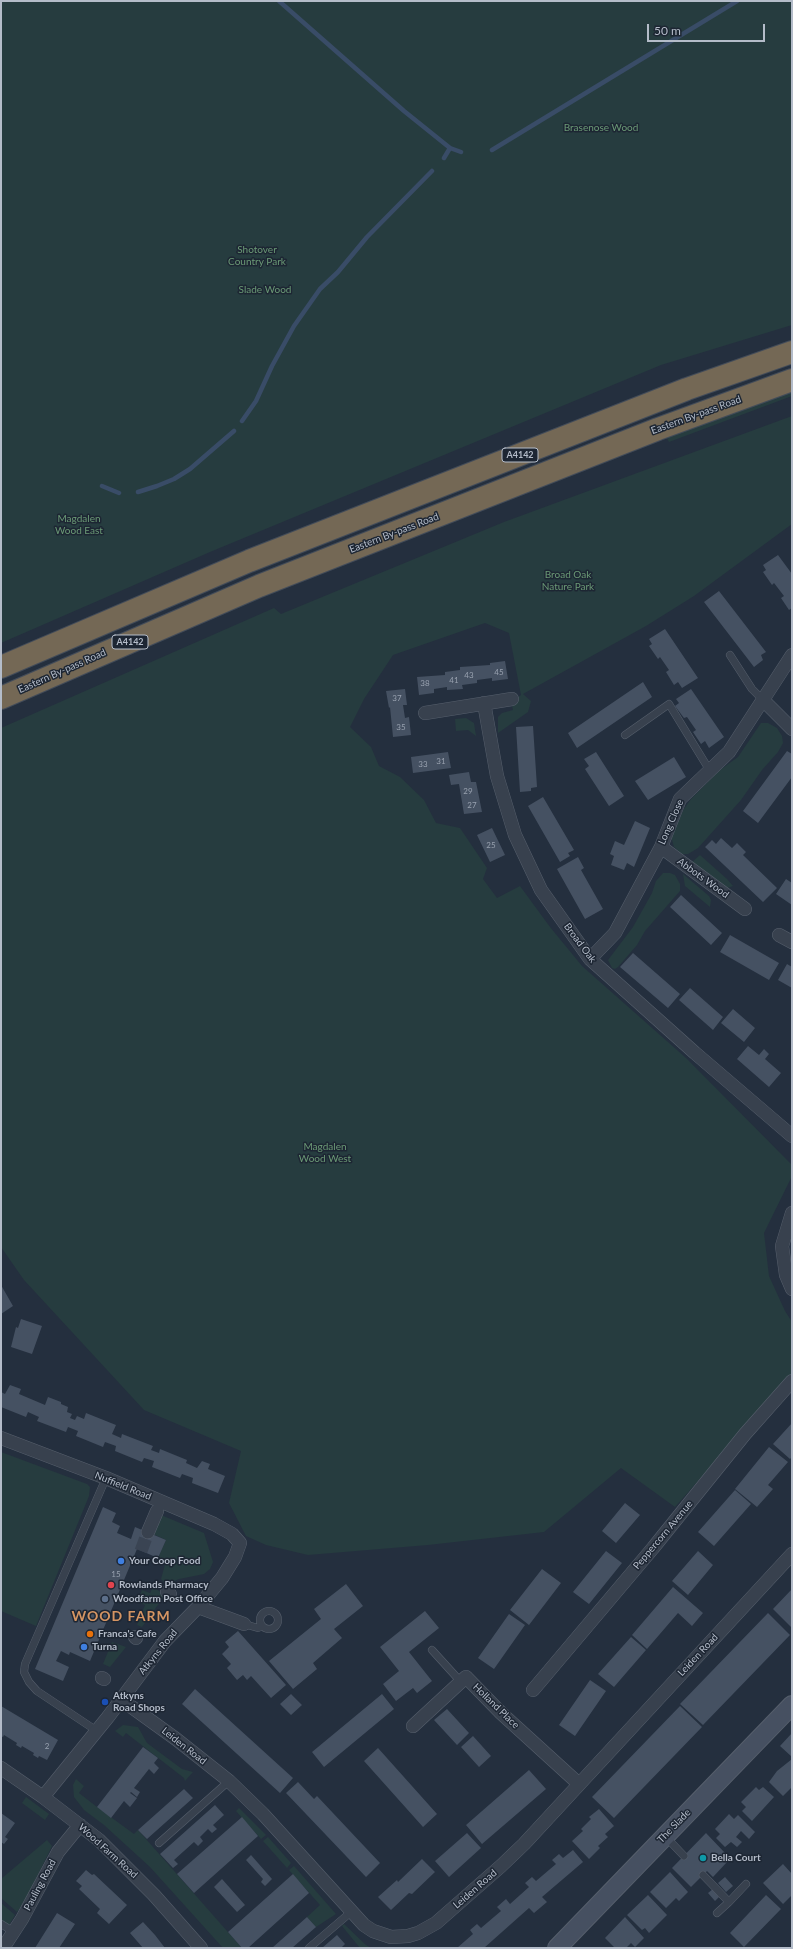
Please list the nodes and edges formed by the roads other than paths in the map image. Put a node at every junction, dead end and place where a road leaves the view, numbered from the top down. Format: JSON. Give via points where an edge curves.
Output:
{"nodes":[{"id":1,"x":792,"y":352,"type":"edge"},
{"id":2,"x":792,"y":380,"type":"edge"},
{"id":3,"x":730,"y":655,"type":"dead end"},
{"id":4,"x":792,"y":655,"type":"edge"},
{"id":5,"x":1,"y":667,"type":"edge"},
{"id":6,"x":1,"y":698,"type":"edge"},
{"id":7,"x":512,"y":699,"type":"dead end"},
{"id":8,"x":763,"y":700,"type":"junction"},
{"id":9,"x":484,"y":703,"type":"junction"},
{"id":10,"x":425,"y":713,"type":"dead end"},
{"id":11,"x":792,"y":729,"type":"edge"},
{"id":12,"x":625,"y":735,"type":"dead end"},
{"id":13,"x":710,"y":771,"type":"junction"},
{"id":14,"x":660,"y":847,"type":"junction"},
{"id":15,"x":745,"y":909,"type":"dead end"},
{"id":16,"x":779,"y":935,"type":"dead end"},
{"id":17,"x":792,"y":942,"type":"edge"},
{"id":18,"x":590,"y":959,"type":"junction"},
{"id":19,"x":792,"y":1136,"type":"edge"},
{"id":20,"x":792,"y":1213,"type":"edge"},
{"id":21,"x":792,"y":1289,"type":"edge"},
{"id":22,"x":792,"y":1380,"type":"edge"},
{"id":23,"x":1,"y":1438,"type":"edge"},
{"id":24,"x":106,"y":1478,"type":"junction"},
{"id":25,"x":157,"y":1511,"type":"dead end"},
{"id":26,"x":148,"y":1532,"type":"tunnel mouth"},
{"id":27,"x":240,"y":1543,"type":"joint"},
{"id":28,"x":792,"y":1554,"type":"edge"},
{"id":29,"x":198,"y":1607,"type":"junction"},
{"id":30,"x":244,"y":1624,"type":"joint"},
{"id":31,"x":262,"y":1626,"type":"dead end"},
{"id":32,"x":432,"y":1650,"type":"dead end"},
{"id":33,"x":461,"y":1682,"type":"junction"},
{"id":34,"x":533,"y":1690,"type":"dead end"},
{"id":35,"x":122,"y":1700,"type":"junction"},
{"id":36,"x":792,"y":1705,"type":"edge"},
{"id":37,"x":413,"y":1726,"type":"dead end"},
{"id":38,"x":97,"y":1731,"type":"junction"},
{"id":39,"x":1,"y":1768,"type":"edge"},
{"id":40,"x":229,"y":1781,"type":"junction"},
{"id":41,"x":579,"y":1784,"type":"junction"},
{"id":42,"x":43,"y":1797,"type":"junction"},
{"id":43,"x":80,"y":1825,"type":"junction"},
{"id":44,"x":665,"y":1836,"type":"junction"},
{"id":45,"x":159,"y":1843,"type":"dead end"},
{"id":46,"x":684,"y":1856,"type":"dead end"},
{"id":47,"x":703,"y":1875,"type":"dead end"},
{"id":48,"x":746,"y":1884,"type":"dead end"},
{"id":49,"x":729,"y":1902,"type":"junction"},
{"id":50,"x":351,"y":1912,"type":"junction"},
{"id":51,"x":718,"y":1913,"type":"dead end"},
{"id":52,"x":1,"y":1924,"type":"edge"},
{"id":53,"x":14,"y":1932,"type":"junction"},
{"id":54,"x":3,"y":1948,"type":"edge"},
{"id":55,"x":201,"y":1948,"type":"edge"},
{"id":56,"x":309,"y":1948,"type":"edge"},
{"id":57,"x":557,"y":1948,"type":"edge"}],
"edges":[{"from":1,"to":5,"type":"highway","number":"A4142","via":[[688,389],[249,561]]},
{"from":2,"to":6,"type":"highway","name":"Eastern By-pass Road","number":"A4142","via":[[658,429],[259,586]]},
{"from":3,"to":8,"type":"lane","via":[[752,689]]},
{"from":4,"to":8,"type":"street","name":"Long Close"},
{"from":7,"to":9,"type":"street"},
{"from":8,"to":11,"type":"street"},
{"from":8,"to":13,"type":"street","name":"Long Close","via":[[729,752]]},
{"from":9,"to":10,"type":"street"},
{"from":9,"to":18,"type":"street","name":"Broad Oak","via":[[497,776],[515,835],[541,890]]},
{"from":12,"to":13,"type":"lane","via":[[669,704]]},
{"from":13,"to":14,"type":"street","name":"Long Close","via":[[680,799]]},
{"from":14,"to":15,"type":"street","name":"Abbots Wood"},
{"from":14,"to":18,"type":"street","name":"Long Close","via":[[615,934]]},
{"from":16,"to":17,"type":"street"},
{"from":18,"to":19,"type":"street","name":"Broad Oak"},
{"from":20,"to":21,"type":"street","via":[[782,1246],[786,1275]]},
{"from":22,"to":34,"type":"street","name":"Peppercorn Avenue"},
{"from":23,"to":24,"type":"street","name":"Nuffield Road"},
{"from":24,"to":27,"type":"street","name":"Nuffield Road","via":[[214,1524],[232,1534]]},
{"from":24,"to":38,"type":"lane","via":[[25,1664],[24,1672],[37,1691]]},
{"from":25,"to":26,"type":"street"},
{"from":27,"to":29,"type":"street","name":"Atkyns Road","via":[[222,1578]]},
{"from":28,"to":41,"type":"street","name":"Leiden Road"},
{"from":29,"to":30,"type":"street"},
{"from":29,"to":35,"type":"street","name":"Atkyns Road","via":[[165,1641]]},
{"from":30,"to":31,"type":"lane","via":[[258,1628]]},
{"from":32,"to":33,"type":"lane"},
{"from":33,"to":37,"type":"street","name":"Holland Place"},
{"from":33,"to":41,"type":"street","name":"Holland Place","via":[[466,1677],[501,1713]]},
{"from":35,"to":38,"type":"street","name":"Atkyns Road"},
{"from":35,"to":40,"type":"street","name":"Leiden Road"},
{"from":36,"to":44,"type":"main road","name":"The Slade"},
{"from":38,"to":42,"type":"street","name":"Atkyns Road"},
{"from":39,"to":42,"type":"street","name":"Wood Farm Road"},
{"from":40,"to":45,"type":"lane"},
{"from":40,"to":50,"type":"street","name":"Leiden Road","via":[[268,1818]]},
{"from":41,"to":50,"type":"street","name":"Leiden Road","via":[[501,1866],[427,1929],[408,1936],[391,1937],[373,1931]]},
{"from":42,"to":43,"type":"street","name":"Wood Farm Road"},
{"from":43,"to":53,"type":"street","name":"Pauling Road","via":[[58,1852]]},
{"from":43,"to":55,"type":"street","name":"Wood Farm Road","via":[[122,1862]]},
{"from":44,"to":46,"type":"lane"},
{"from":44,"to":57,"type":"main road","name":"The Slade"},
{"from":47,"to":49,"type":"lane"},
{"from":48,"to":49,"type":"lane"},
{"from":49,"to":51,"type":"lane"},
{"from":50,"to":56,"type":"lane"},
{"from":52,"to":53,"type":"lane"},
{"from":53,"to":54,"type":"street","name":"Pauling Road"}]}
